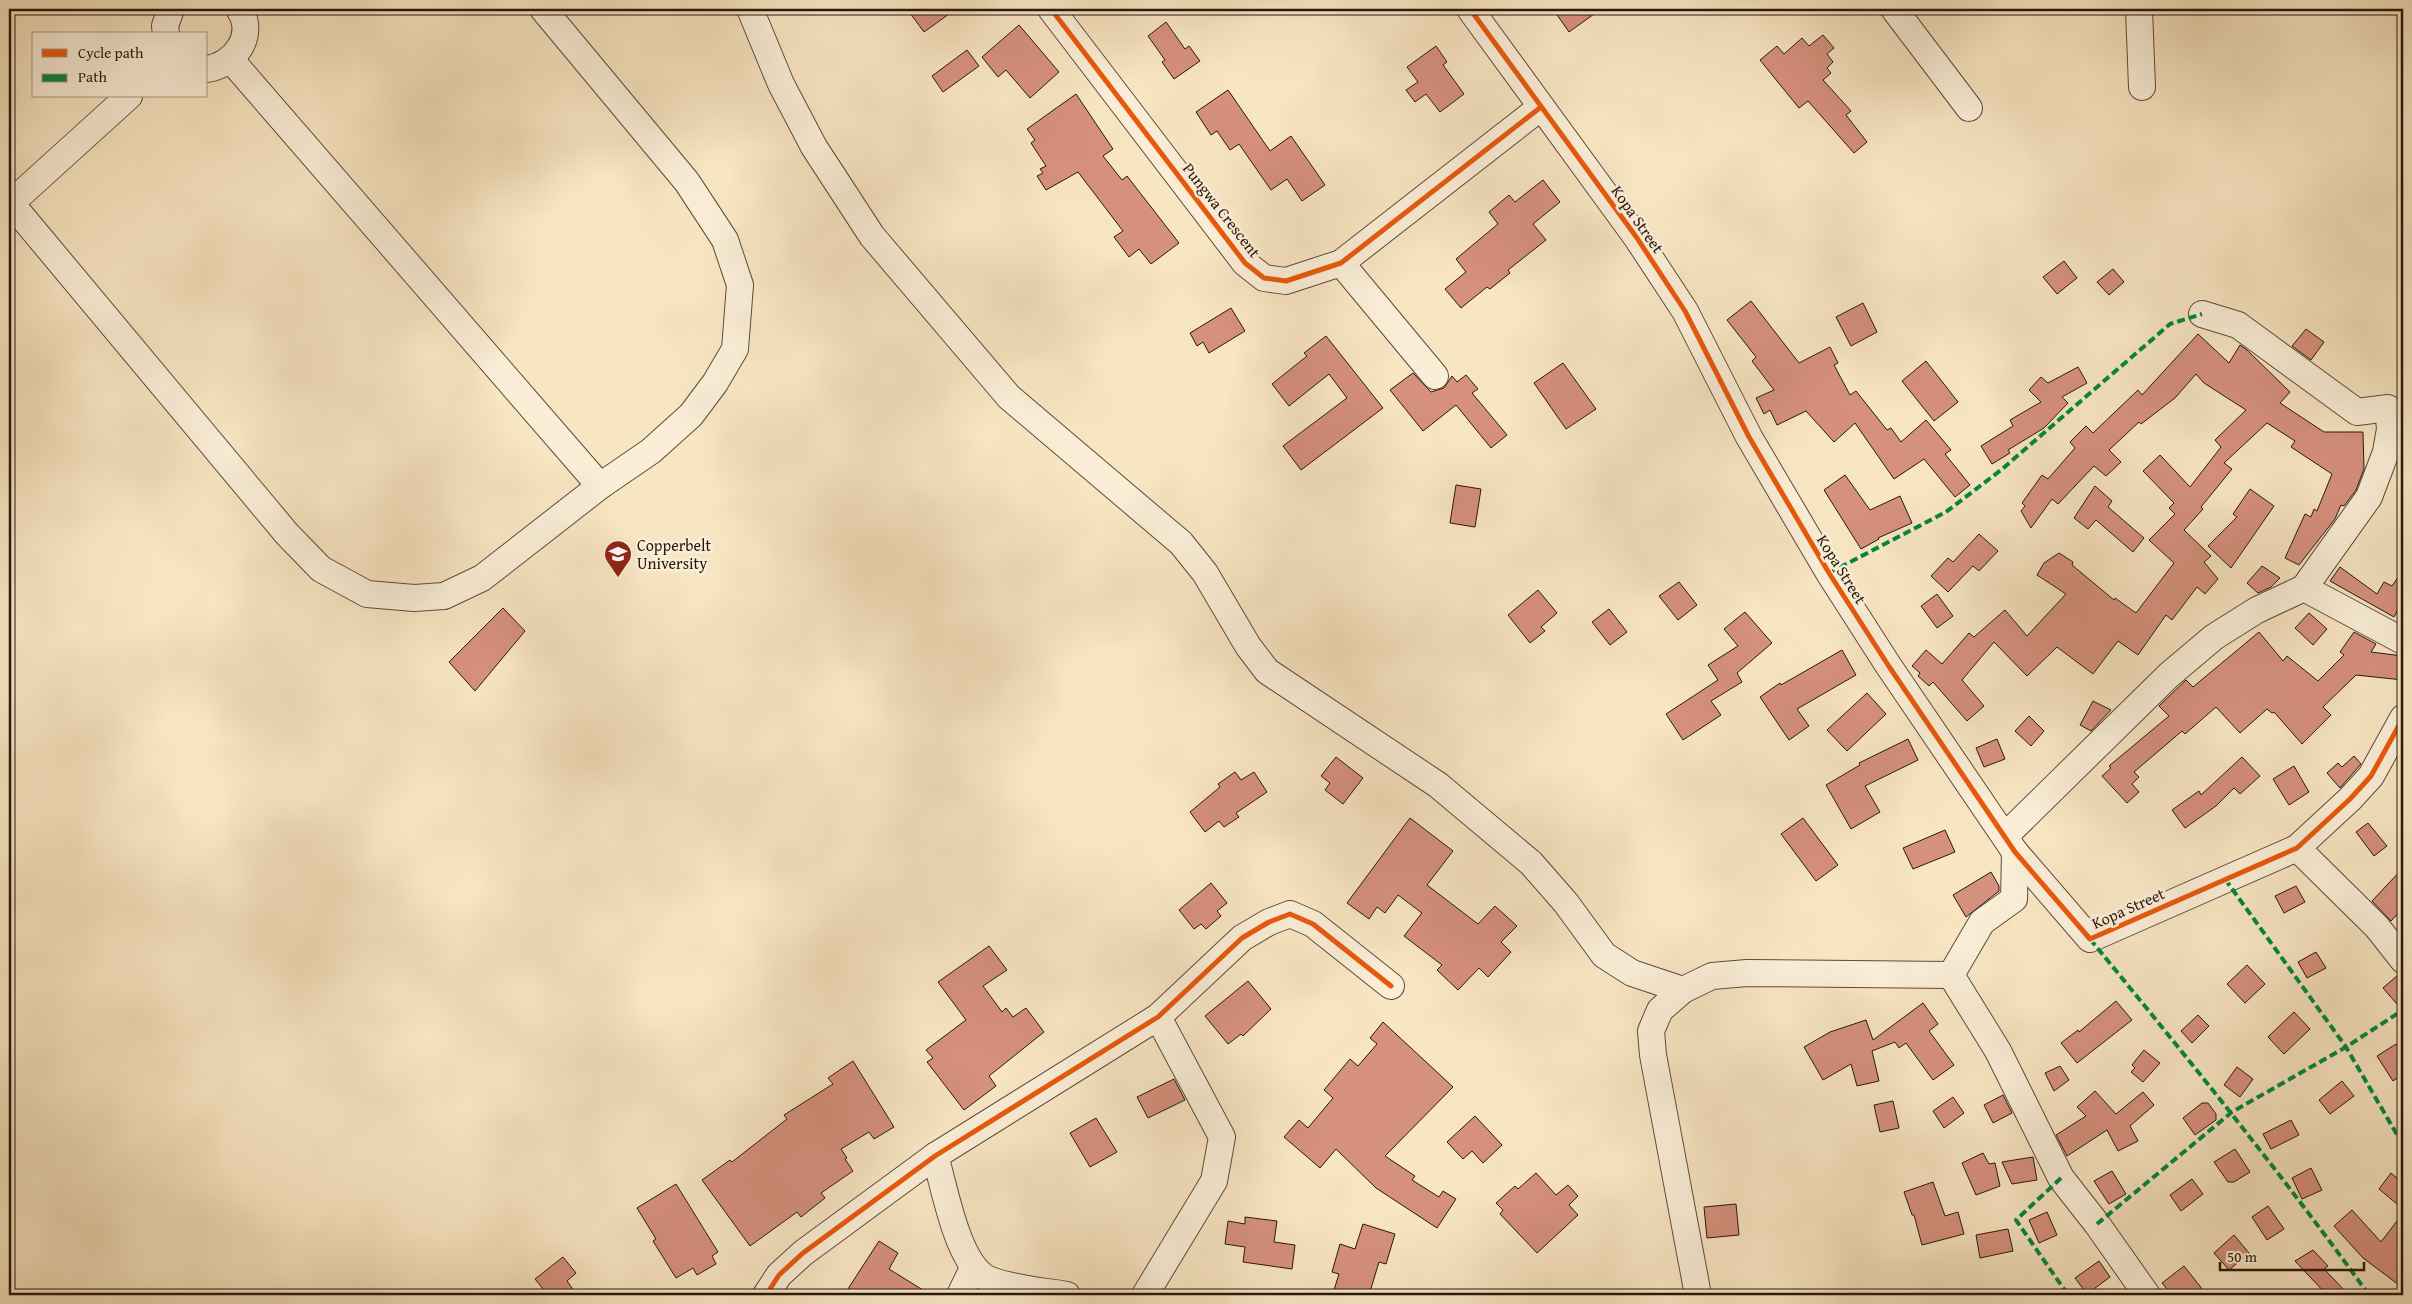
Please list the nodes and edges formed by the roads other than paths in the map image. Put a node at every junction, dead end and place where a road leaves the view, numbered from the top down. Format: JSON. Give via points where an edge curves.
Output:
{"nodes":[{"id":1,"x":171,"y":9,"type":"edge"},
{"id":2,"x":239,"y":9,"type":"edge"},
{"id":3,"x":542,"y":9,"type":"edge"},
{"id":4,"x":750,"y":9,"type":"edge"},
{"id":5,"x":1051,"y":9,"type":"edge"},
{"id":6,"x":1470,"y":9,"type":"edge"},
{"id":7,"x":1894,"y":9,"type":"edge"},
{"id":8,"x":2139,"y":9,"type":"edge"},
{"id":9,"x":166,"y":32,"type":"edge"},
{"id":10,"x":231,"y":60,"type":"junction"},
{"id":11,"x":208,"y":69,"type":"edge"},
{"id":12,"x":2142,"y":87,"type":"dead end"},
{"id":13,"x":127,"y":98,"type":"edge"},
{"id":14,"x":1541,"y":107,"type":"junction"},
{"id":15,"x":1969,"y":108,"type":"dead end"},
{"id":16,"x":10,"y":202,"type":"edge"},
{"id":17,"x":1341,"y":263,"type":"junction"},
{"id":18,"x":2202,"y":314,"type":"dead end"},
{"id":19,"x":1435,"y":376,"type":"dead end"},
{"id":20,"x":2396,"y":399,"type":"edge"},
{"id":21,"x":600,"y":486,"type":"junction"},
{"id":22,"x":2304,"y":588,"type":"junction"},
{"id":23,"x":2403,"y":641,"type":"edge"},
{"id":24,"x":2403,"y":718,"type":"edge"},
{"id":25,"x":2010,"y":844,"type":"junction"},
{"id":26,"x":2297,"y":848,"type":"junction"},
{"id":27,"x":2403,"y":960,"type":"edge"},
{"id":28,"x":1951,"y":975,"type":"junction"},
{"id":29,"x":1391,"y":986,"type":"dead end"},
{"id":30,"x":1683,"y":990,"type":"junction"},
{"id":31,"x":1158,"y":1017,"type":"junction"},
{"id":32,"x":935,"y":1156,"type":"junction"},
{"id":33,"x":973,"y":1268,"type":"junction"},
{"id":34,"x":766,"y":1295,"type":"edge"},
{"id":35,"x":960,"y":1295,"type":"edge"},
{"id":36,"x":1067,"y":1295,"type":"edge"},
{"id":37,"x":1145,"y":1295,"type":"edge"},
{"id":38,"x":1698,"y":1295,"type":"edge"},
{"id":39,"x":2147,"y":1295,"type":"edge"}],
"edges":[{"from":1,"to":9,"type":"street"},
{"from":2,"to":10,"type":"street","via":[[245,28],[242,46]]},
{"from":3,"to":21,"type":"street","via":[[687,182],[725,240],[740,286],[735,349],[715,383],[691,415],[658,445]]},
{"from":4,"to":30,"type":"street","via":[[781,84],[814,147],[872,236],[1009,397],[1181,543],[1267,671],[1438,785],[1531,863],[1566,903],[1604,955],[1632,973]]},
{"from":5,"to":17,"type":"street","name":"Pungwa Crescent","via":[[1245,263],[1264,278],[1286,281]]},
{"from":6,"to":14,"type":"street","name":"Kopa Street"},
{"from":7,"to":15,"type":"street"},
{"from":8,"to":12,"type":"street"},
{"from":10,"to":11,"type":"street"},
{"from":10,"to":21,"type":"street"},
{"from":13,"to":16,"type":"street"},
{"from":14,"to":17,"type":"street","name":"Pungwa Crescent"},
{"from":14,"to":25,"type":"street","name":"Kopa Street","via":[[1637,238],[1685,311],[1749,437],[1829,573]]},
{"from":16,"to":21,"type":"street","via":[[286,534],[321,569],[367,594],[414,598],[444,596],[482,578]]},
{"from":17,"to":19,"type":"street"},
{"from":18,"to":20,"type":"street","via":[[2238,325],[2357,412]]},
{"from":20,"to":22,"type":"street","via":[[2389,437],[2369,497]]},
{"from":22,"to":23,"type":"street"},
{"from":22,"to":25,"type":"street","via":[[2257,610],[2214,637],[2169,675]]},
{"from":24,"to":26,"type":"street","via":[[2371,776]]},
{"from":25,"to":26,"type":"street","name":"Kopa Street","via":[[2090,939]]},
{"from":25,"to":28,"type":"street","via":[[2014,899],[1982,922]]},
{"from":26,"to":27,"type":"street","via":[[2377,927]]},
{"from":28,"to":30,"type":"street","via":[[1747,973],[1712,976]]},
{"from":28,"to":39,"type":"street","via":[[1998,1051],[2061,1178]]},
{"from":29,"to":31,"type":"street","via":[[1313,924],[1290,914],[1268,922],[1242,938]]},
{"from":30,"to":38,"type":"street","via":[[1660,1010],[1651,1031]]},
{"from":31,"to":32,"type":"street"},
{"from":31,"to":37,"type":"street","via":[[1222,1137],[1214,1181]]},
{"from":32,"to":33,"type":"street","via":[[963,1252]]},
{"from":32,"to":34,"type":"street","via":[[803,1253],[779,1275]]},
{"from":33,"to":35,"type":"street"},
{"from":33,"to":36,"type":"street","via":[[988,1278]]}]}
